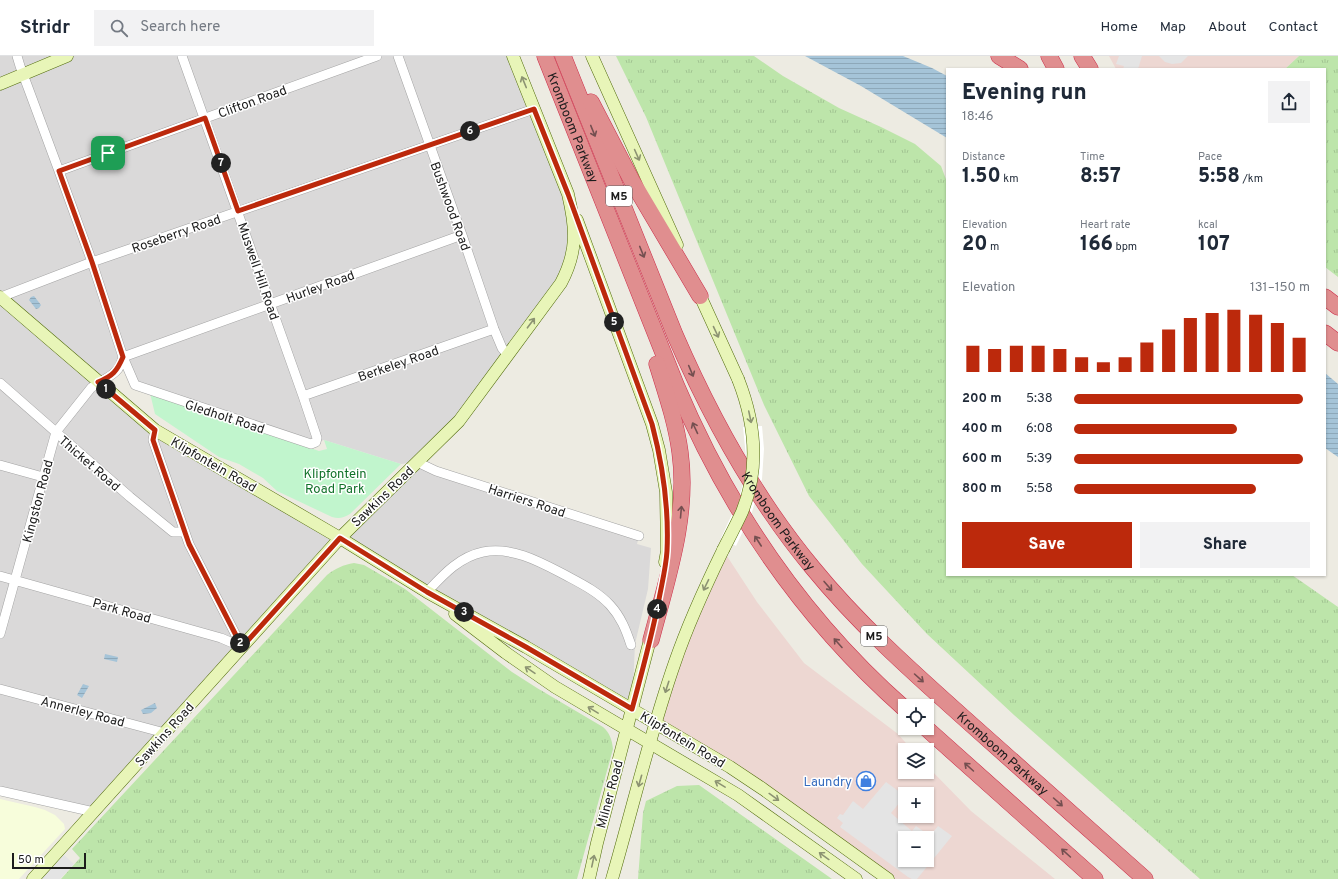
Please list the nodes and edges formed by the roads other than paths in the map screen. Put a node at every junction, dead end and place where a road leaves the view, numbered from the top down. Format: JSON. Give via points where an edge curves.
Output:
{"nodes":[{"id":1,"x":17,"y":56,"type":"edge"},
{"id":2,"x":67,"y":56,"type":"edge"},
{"id":3,"x":182,"y":56,"type":"edge"},
{"id":4,"x":377,"y":56,"type":"edge"},
{"id":5,"x":398,"y":56,"type":"edge"},
{"id":6,"x":513,"y":56,"type":"edge"},
{"id":7,"x":545,"y":56,"type":"edge"},
{"id":8,"x":563,"y":56,"type":"edge"},
{"id":9,"x":568,"y":56,"type":"edge"},
{"id":10,"x":592,"y":56,"type":"edge"},
{"id":11,"x":999,"y":56,"type":"edge"},
{"id":12,"x":1049,"y":56,"type":"edge"},
{"id":13,"x":1082,"y":56,"type":"edge"},
{"id":14,"x":1018,"y":68,"type":"edge"},
{"id":15,"x":1055,"y":68,"type":"edge"},
{"id":16,"x":1089,"y":68,"type":"edge"},
{"id":17,"x":23,"y":74,"type":"junction"},
{"id":18,"x":0,"y":84,"type":"edge"},
{"id":19,"x":534,"y":109,"type":"junction"},
{"id":20,"x":205,"y":118,"type":"junction"},
{"id":21,"x":430,"y":145,"type":"junction"},
{"id":22,"x":59,"y":171,"type":"junction"},
{"id":23,"x":568,"y":194,"type":"junction"},
{"id":24,"x":238,"y":211,"type":"junction"},
{"id":25,"x":462,"y":235,"type":"junction"},
{"id":26,"x":618,"y":242,"type":"junction"},
{"id":27,"x":92,"y":262,"type":"junction"},
{"id":28,"x":700,"y":296,"type":"junction"},
{"id":29,"x":0,"y":297,"type":"edge"},
{"id":30,"x":1326,"y":298,"type":"edge"},
{"id":31,"x":270,"y":303,"type":"junction"},
{"id":32,"x":1338,"y":307,"type":"edge"},
{"id":33,"x":494,"y":329,"type":"junction"},
{"id":34,"x":1326,"y":334,"type":"edge"},
{"id":35,"x":1338,"y":343,"type":"edge"},
{"id":36,"x":507,"y":354,"type":"junction"},
{"id":37,"x":123,"y":357,"type":"junction"},
{"id":38,"x":98,"y":382,"type":"junction"},
{"id":39,"x":0,"y":383,"type":"edge"},
{"id":40,"x":303,"y":396,"type":"junction"},
{"id":41,"x":155,"y":430,"type":"junction"},
{"id":42,"x":56,"y":432,"type":"junction"},
{"id":43,"x":316,"y":442,"type":"joint"},
{"id":44,"x":417,"y":462,"type":"junction"},
{"id":45,"x":0,"y":465,"type":"edge"},
{"id":46,"x":44,"y":477,"type":"junction"},
{"id":47,"x":185,"y":532,"type":"junction"},
{"id":48,"x":638,"y":536,"type":"dead end"},
{"id":49,"x":340,"y":538,"type":"junction"},
{"id":50,"x":0,"y":576,"type":"edge"},
{"id":51,"x":15,"y":580,"type":"junction"},
{"id":52,"x":427,"y":592,"type":"junction"},
{"id":53,"x":0,"y":634,"type":"edge"},
{"id":54,"x":651,"y":640,"type":"junction"},
{"id":55,"x":631,"y":645,"type":"dead end"},
{"id":56,"x":242,"y":647,"type":"junction"},
{"id":57,"x":0,"y":689,"type":"edge"},
{"id":58,"x":898,"y":703,"type":"edge"},
{"id":59,"x":632,"y":709,"type":"junction"},
{"id":60,"x":656,"y":723,"type":"junction"},
{"id":61,"x":626,"y":730,"type":"junction"},
{"id":62,"x":165,"y":733,"type":"junction"},
{"id":63,"x":934,"y":735,"type":"edge"},
{"id":64,"x":650,"y":743,"type":"junction"},
{"id":65,"x":0,"y":791,"type":"edge"},
{"id":66,"x":94,"y":812,"type":"junction"},
{"id":67,"x":33,"y":879,"type":"edge"},
{"id":68,"x":589,"y":879,"type":"edge"},
{"id":69,"x":612,"y":879,"type":"edge"},
{"id":70,"x":856,"y":879,"type":"edge"},
{"id":71,"x":888,"y":879,"type":"edge"},
{"id":72,"x":1095,"y":879,"type":"edge"},
{"id":73,"x":1145,"y":879,"type":"edge"}],
"edges":[{"from":1,"to":17,"type":"street"},
{"from":2,"to":17,"type":"main road"},
{"from":3,"to":20,"type":"street","name":"Muswell Hill Road"},
{"from":4,"to":20,"type":"street","name":"Clifton Road"},
{"from":5,"to":21,"type":"street","name":"Bushwood Road"},
{"from":19,"to":6,"type":"main road","name":"Sawkins Road","one_way":true},
{"from":7,"to":26,"type":"highway","name":"Kromboom Parkway","number":"M5"},
{"from":8,"to":73,"type":"highway","name":"Kromboom Parkway","number":"M5","one_way":true,"via":[[693,377],[731,450],[776,520],[829,587],[886,647]]},
{"from":9,"to":28,"type":"highway","via":[[632,181]]},
{"from":10,"to":28,"type":"main road","name":"Milner Road","one_way":true},
{"from":11,"to":14,"type":"highway"},
{"from":12,"to":15,"type":"highway"},
{"from":13,"to":16,"type":"highway"},
{"from":17,"to":18,"type":"main road"},
{"from":17,"to":22,"type":"street"},
{"from":19,"to":21,"type":"street","name":"Roseberry Road"},
{"from":19,"to":23,"type":"main road","name":"Sawkins Road"},
{"from":20,"to":22,"type":"street","name":"Clifton Road"},
{"from":20,"to":24,"type":"street","name":"Muswell Hill Road"},
{"from":21,"to":24,"type":"street","name":"Roseberry Road"},
{"from":21,"to":25,"type":"street","name":"Bushwood Road"},
{"from":22,"to":27,"type":"street"},
{"from":36,"to":23,"type":"main road","name":"Sawkins Road","one_way":true,"via":[[566,274],[575,235]]},
{"from":23,"to":54,"type":"main road","name":"Milner Road","via":[[652,424],[659,450],[666,492],[667,551]]},
{"from":24,"to":27,"type":"street","name":"Roseberry Road"},
{"from":24,"to":31,"type":"street","name":"Muswell Hill Road"},
{"from":25,"to":31,"type":"street","name":"Hurley Road"},
{"from":25,"to":33,"type":"street","name":"Bushwood Road"},
{"from":54,"to":26,"type":"highway","one_way":true,"via":[[680,525],[681,454],[676,425]]},
{"from":58,"to":26,"type":"highway","name":"Kromboom Parkway","number":"M5","one_way":true,"via":[[845,651],[810,610],[735,504],[709,458],[687,411]]},
{"from":27,"to":29,"type":"street","name":"Roseberry Road"},
{"from":27,"to":37,"type":"street"},
{"from":28,"to":60,"type":"main road","name":"Milner Road","one_way":true,"bridge":true,"via":[[746,400],[751,422],[753,467],[742,510],[701,595],[675,662]]},
{"from":29,"to":38,"type":"main road","name":"Klipfontein Road"},
{"from":30,"to":32,"type":"highway"},
{"from":31,"to":37,"type":"street","name":"Hurley Road"},
{"from":31,"to":40,"type":"street","name":"Muswell Hill Road"},
{"from":33,"to":36,"type":"street","name":"Bushwood Road"},
{"from":33,"to":40,"type":"street","name":"Berkeley Road"},
{"from":34,"to":35,"type":"highway"},
{"from":36,"to":44,"type":"main road","name":"Sawkins Road","via":[[458,421]]},
{"from":37,"to":38,"type":"street","via":[[118,369]]},
{"from":37,"to":43,"type":"street","name":"Gledholt Road","via":[[135,385],[307,443]]},
{"from":38,"to":41,"type":"main road","name":"Klipfontein Road"},
{"from":38,"to":42,"type":"street","name":"Kingston Road"},
{"from":39,"to":42,"type":"street","name":"Thicket Road"},
{"from":40,"to":43,"type":"street","name":"Muswell Hill Road","via":[[317,438]]},
{"from":41,"to":47,"type":"street","via":[[153,440]]},
{"from":41,"to":49,"type":"main road","name":"Klipfontein Road"},
{"from":42,"to":46,"type":"street","name":"Kingston Road"},
{"from":42,"to":47,"type":"street","name":"Thicket Road","via":[[173,532]]},
{"from":44,"to":48,"type":"street","name":"Harriers Road","via":[[436,471]]},
{"from":44,"to":49,"type":"main road","name":"Sawkins Road"},
{"from":45,"to":46,"type":"street"},
{"from":46,"to":51,"type":"street","name":"Kingston Road"},
{"from":47,"to":56,"type":"street"},
{"from":49,"to":52,"type":"main road","name":"Klipfontein Road"},
{"from":49,"to":56,"type":"main road","name":"Sawkins Road"},
{"from":50,"to":51,"type":"street","name":"Park Road"},
{"from":51,"to":53,"type":"street","name":"Kingston Road"},
{"from":51,"to":56,"type":"street","name":"Park Road","via":[[221,638]]},
{"from":52,"to":55,"type":"street","via":[[447,570],[470,556],[484,552],[511,553],[541,562],[595,592],[610,604],[620,617]]},
{"from":52,"to":59,"type":"main road","name":"Klipfontein Road"},
{"from":61,"to":52,"type":"main road","name":"Klipfontein Road","one_way":true,"via":[[555,687]]},
{"from":54,"to":59,"type":"main road","name":"Milner Road"},
{"from":56,"to":62,"type":"main road","name":"Sawkins Road"},
{"from":57,"to":62,"type":"street","name":"Annerley Road"},
{"from":59,"to":60,"type":"main road","name":"Klipfontein Road"},
{"from":59,"to":61,"type":"main road","name":"Milner Road"},
{"from":60,"to":64,"type":"main road","name":"Milner Road"},
{"from":60,"to":71,"type":"main road","name":"Klipfontein Road","one_way":true,"via":[[763,789]]},
{"from":61,"to":64,"type":"main road","name":"Klipfontein Road"},
{"from":68,"to":61,"type":"main road","name":"Milner Road","one_way":true},
{"from":62,"to":66,"type":"main road","name":"Sawkins Road"},
{"from":72,"to":63,"type":"highway","one_way":true},
{"from":64,"to":69,"type":"main road","name":"Milner Road","one_way":true},
{"from":70,"to":64,"type":"main road","name":"Klipfontein Road","one_way":true,"via":[[738,795]]},
{"from":65,"to":66,"type":"street"},
{"from":66,"to":67,"type":"main road","name":"Sawkins Road"}]}
